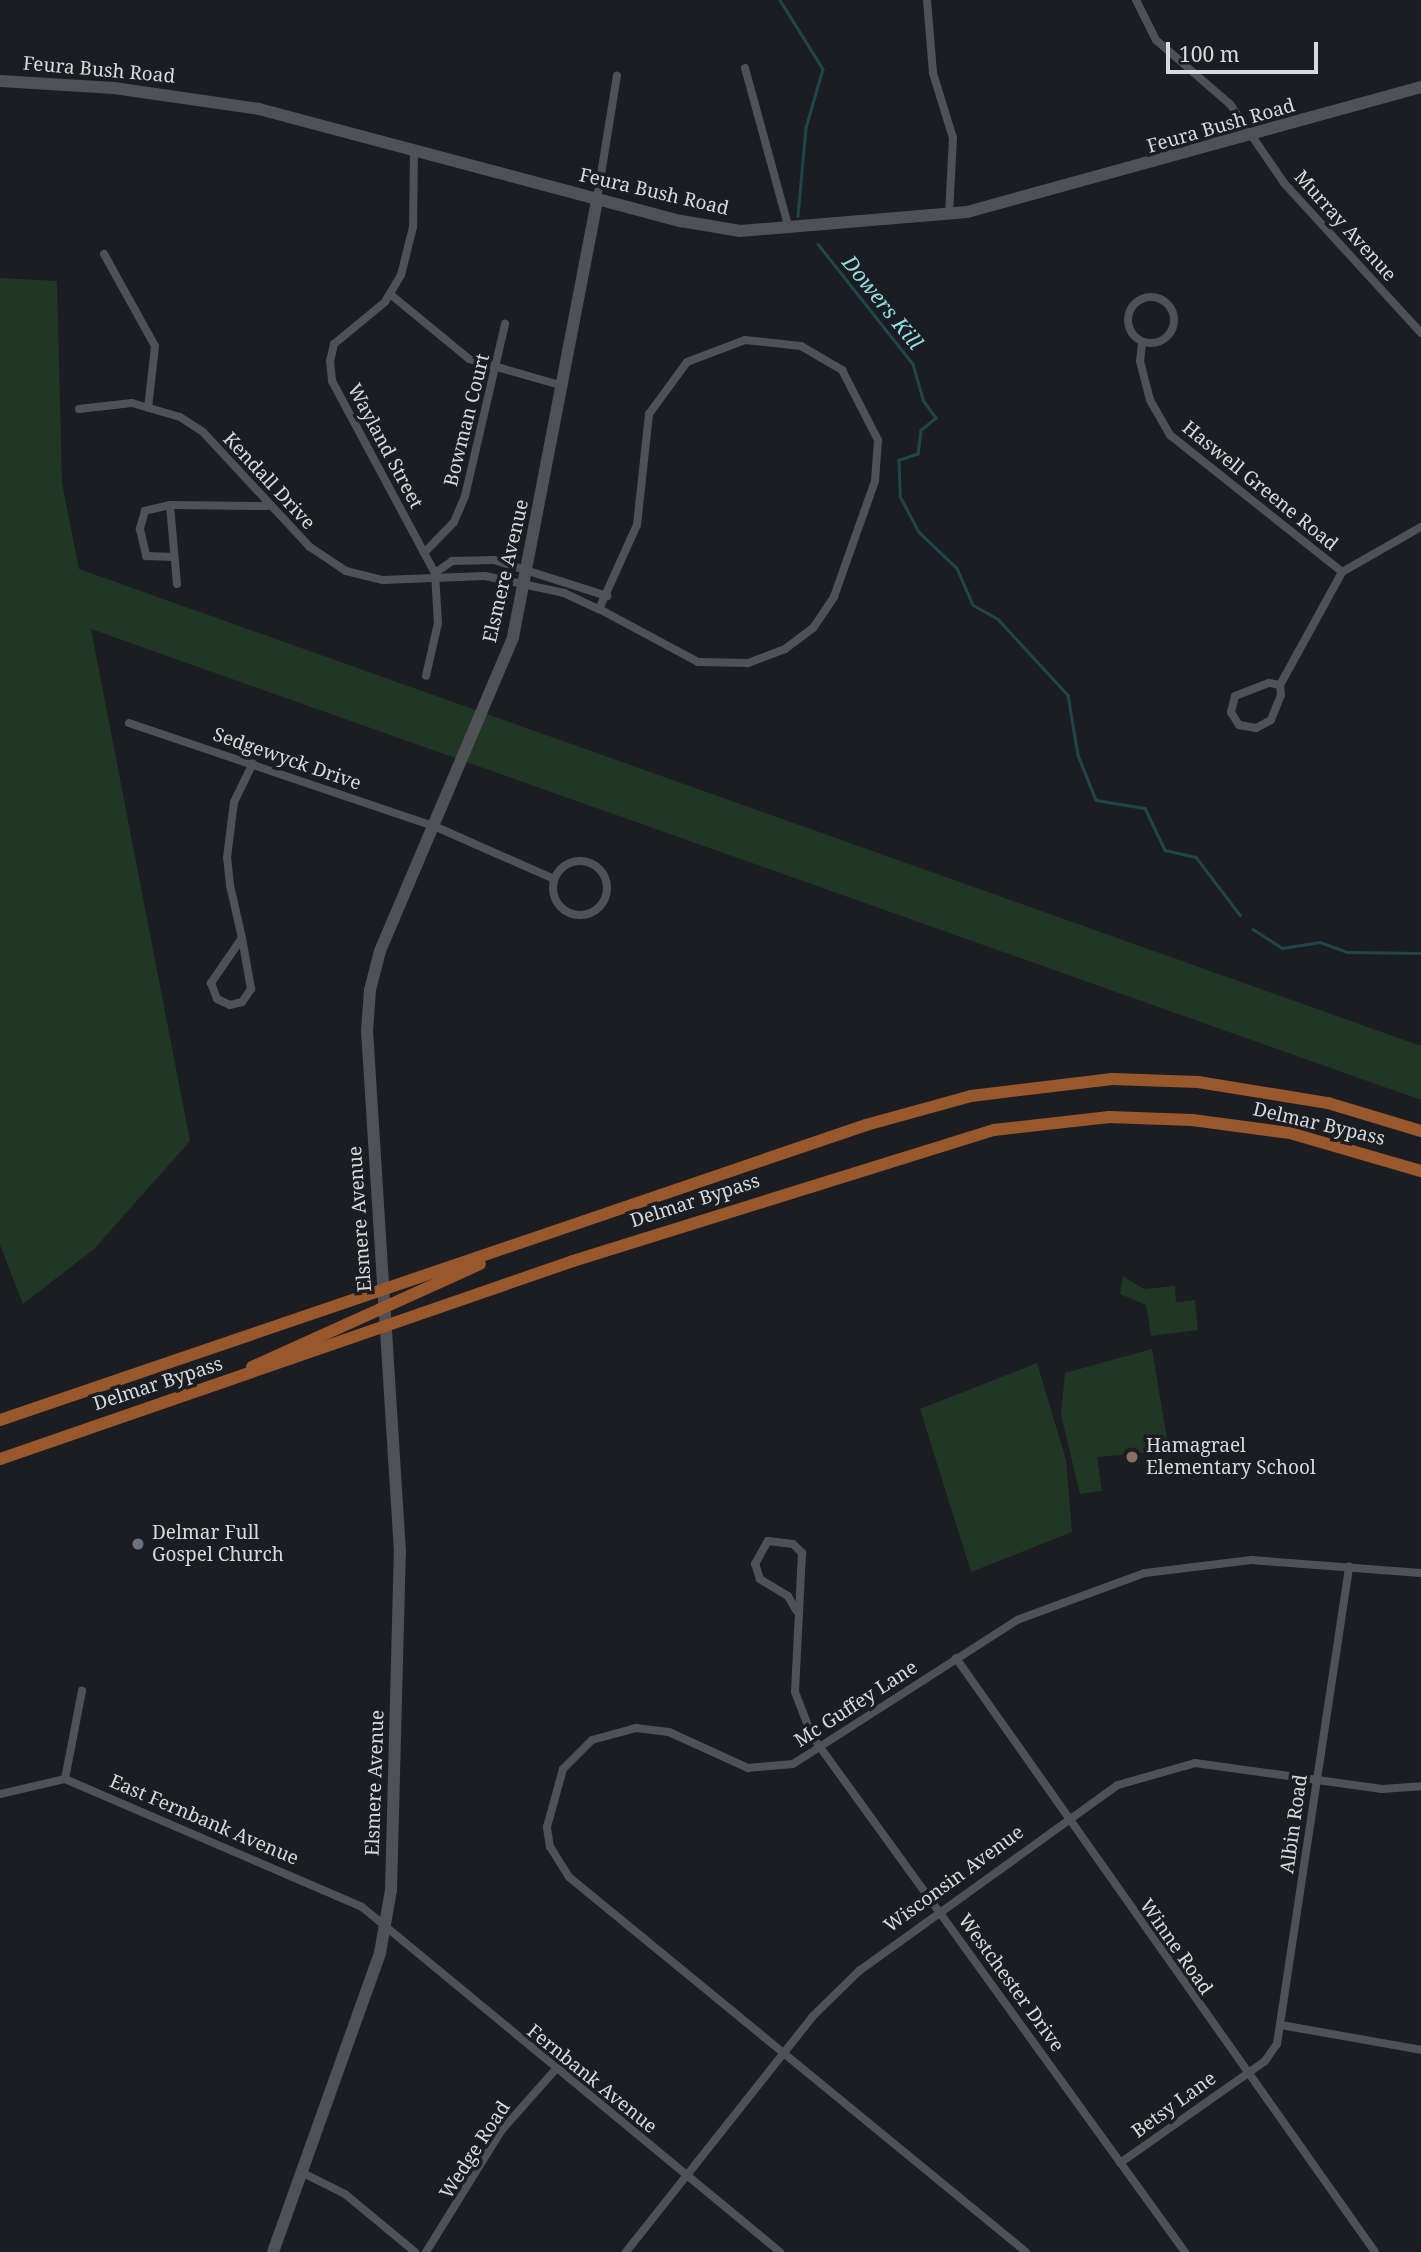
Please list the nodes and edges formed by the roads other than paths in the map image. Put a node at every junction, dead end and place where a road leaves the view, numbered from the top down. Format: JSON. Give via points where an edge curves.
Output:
{"nodes":[{"id":1,"x":928,"y":0,"type":"edge"},
{"id":2,"x":1136,"y":0,"type":"edge"},
{"id":3,"x":745,"y":68,"type":"dead end"},
{"id":4,"x":617,"y":76,"type":"dead end"},
{"id":5,"x":0,"y":81,"type":"edge"},
{"id":6,"x":1421,"y":88,"type":"edge"},
{"id":7,"x":1253,"y":136,"type":"junction"},
{"id":8,"x":414,"y":149,"type":"junction"},
{"id":9,"x":597,"y":199,"type":"junction"},
{"id":10,"x":949,"y":215,"type":"junction"},
{"id":11,"x":789,"y":229,"type":"junction"},
{"id":12,"x":104,"y":254,"type":"dead end"},
{"id":13,"x":390,"y":294,"type":"junction"},
{"id":14,"x":505,"y":324,"type":"dead end"},
{"id":15,"x":1421,"y":333,"type":"edge"},
{"id":16,"x":1142,"y":343,"type":"junction"},
{"id":17,"x":498,"y":370,"type":"junction"},
{"id":18,"x":563,"y":386,"type":"junction"},
{"id":19,"x":148,"y":408,"type":"junction"},
{"id":20,"x":79,"y":409,"type":"dead end"},
{"id":21,"x":170,"y":505,"type":"junction"},
{"id":22,"x":267,"y":506,"type":"junction"},
{"id":23,"x":1421,"y":527,"type":"edge"},
{"id":24,"x":424,"y":552,"type":"junction"},
{"id":25,"x":174,"y":556,"type":"junction"},
{"id":26,"x":529,"y":568,"type":"junction"},
{"id":27,"x":1342,"y":572,"type":"junction"},
{"id":28,"x":435,"y":573,"type":"junction"},
{"id":29,"x":177,"y":584,"type":"dead end"},
{"id":30,"x":526,"y":585,"type":"junction"},
{"id":31,"x":607,"y":596,"type":"junction"},
{"id":32,"x":599,"y":609,"type":"junction"},
{"id":33,"x":426,"y":676,"type":"dead end"},
{"id":34,"x":1280,"y":685,"type":"junction"},
{"id":35,"x":129,"y":723,"type":"dead end"},
{"id":36,"x":253,"y":763,"type":"junction"},
{"id":37,"x":434,"y":826,"type":"junction"},
{"id":38,"x":554,"y":878,"type":"junction"},
{"id":39,"x":242,"y":938,"type":"junction"},
{"id":40,"x":1421,"y":1131,"type":"edge"},
{"id":41,"x":1421,"y":1171,"type":"edge"},
{"id":42,"x":589,"y":1220,"type":"junction"},
{"id":43,"x":384,"y":1287,"type":"junction"},
{"id":44,"x":385,"y":1306,"type":"junction"},
{"id":45,"x":387,"y":1327,"type":"junction"},
{"id":46,"x":197,"y":1391,"type":"junction"},
{"id":47,"x":0,"y":1420,"type":"edge"},
{"id":48,"x":0,"y":1459,"type":"edge"},
{"id":49,"x":1349,"y":1566,"type":"junction"},
{"id":50,"x":1421,"y":1573,"type":"edge"},
{"id":51,"x":796,"y":1610,"type":"junction"},
{"id":52,"x":956,"y":1658,"type":"junction"},
{"id":53,"x":82,"y":1691,"type":"dead end"},
{"id":54,"x":821,"y":1749,"type":"junction"},
{"id":55,"x":65,"y":1779,"type":"junction"},
{"id":56,"x":1317,"y":1780,"type":"junction"},
{"id":57,"x":1421,"y":1786,"type":"edge"},
{"id":58,"x":0,"y":1794,"type":"edge"},
{"id":59,"x":1066,"y":1819,"type":"junction"},
{"id":60,"x":939,"y":1909,"type":"junction"},
{"id":61,"x":386,"y":1928,"type":"junction"},
{"id":62,"x":1280,"y":2025,"type":"junction"},
{"id":63,"x":1421,"y":2050,"type":"edge"},
{"id":64,"x":783,"y":2054,"type":"junction"},
{"id":65,"x":555,"y":2070,"type":"junction"},
{"id":66,"x":1247,"y":2073,"type":"junction"},
{"id":67,"x":1120,"y":2163,"type":"junction"},
{"id":68,"x":303,"y":2173,"type":"junction"},
{"id":69,"x":686,"y":2176,"type":"junction"},
{"id":70,"x":273,"y":2252,"type":"edge"},
{"id":71,"x":415,"y":2252,"type":"edge"},
{"id":72,"x":426,"y":2252,"type":"edge"},
{"id":73,"x":626,"y":2252,"type":"edge"},
{"id":74,"x":780,"y":2252,"type":"edge"},
{"id":75,"x":1026,"y":2252,"type":"edge"},
{"id":76,"x":1185,"y":2252,"type":"edge"},
{"id":77,"x":1375,"y":2252,"type":"edge"}],
"edges":[{"from":1,"to":10,"type":"street","via":[[933,72],[953,138]]},
{"from":2,"to":7,"type":"street","name":"Murray Avenue","via":[[1156,40],[1230,104]]},
{"from":3,"to":11,"type":"street"},
{"from":4,"to":9,"type":"street"},
{"from":5,"to":8,"type":"main road","name":"Feura Bush Road","via":[[114,88],[259,109]]},
{"from":6,"to":7,"type":"main road","name":"Feura Bush Road"},
{"from":7,"to":10,"type":"main road","name":"Feura Bush Road","via":[[1055,193]]},
{"from":7,"to":15,"type":"street","name":"Murray Avenue","via":[[1284,183]]},
{"from":8,"to":9,"type":"main road","name":"Feura Bush Road"},
{"from":8,"to":13,"type":"street","name":"Wayland Street","via":[[410,251]]},
{"from":9,"to":11,"type":"main road","name":"Feura Bush Road","via":[[728,229]]},
{"from":9,"to":18,"type":"main road","name":"Elsmere Avenue"},
{"from":10,"to":11,"type":"main road","name":"Feura Bush Road"},
{"from":12,"to":19,"type":"street","via":[[155,345]]},
{"from":13,"to":17,"type":"street","via":[[469,359]]},
{"from":13,"to":24,"type":"street","name":"Wayland Street","via":[[334,344],[332,381]]},
{"from":14,"to":17,"type":"street","name":"Bowman Court"},
{"from":16,"to":16,"type":"street","name":"Haswell Greene Road","via":[[1166,337],[1173,321],[1169,305],[1156,297],[1141,299],[1129,316],[1130,329]]},
{"from":16,"to":27,"type":"street","name":"Haswell Greene Road","via":[[1140,361],[1150,400],[1170,435]]},
{"from":17,"to":18,"type":"street"},
{"from":17,"to":24,"type":"street","name":"Bowman Court","via":[[465,496],[453,522]]},
{"from":18,"to":26,"type":"main road","name":"Elsmere Avenue"},
{"from":19,"to":20,"type":"street","name":"Kendall Drive"},
{"from":19,"to":22,"type":"street","name":"Kendall Drive","via":[[203,432]]},
{"from":21,"to":22,"type":"street"},
{"from":21,"to":25,"type":"street"},
{"from":21,"to":25,"type":"street","via":[[145,511],[140,529],[146,556]]},
{"from":22,"to":28,"type":"street","name":"Kendall Drive","via":[[346,571],[383,580]]},
{"from":23,"to":27,"type":"street"},
{"from":24,"to":28,"type":"street","name":"Wayland Street"},
{"from":25,"to":29,"type":"street"},
{"from":26,"to":28,"type":"street","name":"Kendall Drive","via":[[475,558],[443,563]]},
{"from":26,"to":30,"type":"main road","name":"Elsmere Avenue"},
{"from":26,"to":31,"type":"street","name":"Kendall Drive"},
{"from":27,"to":34,"type":"street"},
{"from":28,"to":30,"type":"street","name":"Kendall Drive"},
{"from":28,"to":33,"type":"street","via":[[438,623]]},
{"from":30,"to":32,"type":"street","name":"Kendall Drive"},
{"from":30,"to":37,"type":"main road","name":"Elsmere Avenue","via":[[499,677]]},
{"from":31,"to":32,"type":"street","name":"Kendall Drive"},
{"from":31,"to":32,"type":"street","name":"Kendall Drive","via":[[637,525],[649,414],[688,362],[745,340],[801,346],[842,370],[866,406],[878,440],[875,481],[834,597],[813,628],[785,649],[748,663],[698,662]]},
{"from":34,"to":34,"type":"street","via":[[1281,704],[1264,726],[1247,729],[1234,720],[1232,704],[1240,690]]},
{"from":35,"to":36,"type":"street","name":"Sedgewyck Drive"},
{"from":36,"to":37,"type":"street","name":"Sedgewyck Drive"},
{"from":36,"to":39,"type":"street","via":[[228,829],[230,885]]},
{"from":37,"to":38,"type":"street","name":"Sedgewyck Drive"},
{"from":37,"to":43,"type":"main road","name":"Elsmere Avenue","via":[[380,951],[370,990],[367,1032]]},
{"from":38,"to":38,"type":"street","via":[[554,896],[572,914],[597,909],[606,894],[599,869],[583,861],[566,865]]},
{"from":39,"to":39,"type":"street","via":[[211,983],[217,999],[230,1005],[242,1002],[251,989]]},
{"from":40,"to":42,"type":"main road","name":"Delmar Bypass","via":[[1244,1087],[1149,1079],[1052,1083],[971,1096],[866,1125]]},
{"from":41,"to":45,"type":"main road","name":"Delmar Bypass","via":[[1252,1126],[1109,1117],[1020,1125],[885,1159]]},
{"from":42,"to":43,"type":"main road","name":"Delmar Bypass"},
{"from":42,"to":44,"type":"main road"},
{"from":43,"to":44,"type":"main road","name":"Elsmere Avenue"},
{"from":43,"to":47,"type":"main road","name":"Delmar Bypass"},
{"from":44,"to":45,"type":"main road","name":"Elsmere Avenue"},
{"from":44,"to":46,"type":"main road"},
{"from":45,"to":46,"type":"main road","name":"Delmar Bypass"},
{"from":45,"to":61,"type":"main road","name":"Elsmere Avenue","via":[[400,1552]]},
{"from":46,"to":48,"type":"main road","name":"Delmar Bypass"},
{"from":49,"to":50,"type":"street","name":"Mc Guffey Lane"},
{"from":49,"to":52,"type":"street","name":"Mc Guffey Lane","via":[[1251,1560],[1145,1573],[1061,1600]]},
{"from":49,"to":56,"type":"street","name":"Albin Road"},
{"from":51,"to":51,"type":"street","name":"Westchester Drive","via":[[802,1553],[793,1544],[768,1541],[755,1564],[760,1579],[788,1596]]},
{"from":51,"to":54,"type":"street","name":"Westchester Drive","via":[[795,1692]]},
{"from":52,"to":54,"type":"street","name":"Mc Guffey Lane"},
{"from":52,"to":59,"type":"street","name":"Winne Road"},
{"from":53,"to":55,"type":"street"},
{"from":54,"to":60,"type":"street","name":"Westchester Drive"},
{"from":54,"to":64,"type":"street","name":"Mc Guffey Lane","via":[[764,1770],[734,1764],[669,1732],[636,1728],[592,1740],[575,1753],[548,1807],[550,1847],[569,1877]]},
{"from":55,"to":58,"type":"street"},
{"from":55,"to":61,"type":"street","name":"East Fernbank Avenue","via":[[329,1891]]},
{"from":56,"to":57,"type":"street","name":"Wisconsin Avenue"},
{"from":56,"to":59,"type":"street","name":"Wisconsin Avenue","via":[[1227,1765],[1172,1765],[1118,1785]]},
{"from":56,"to":62,"type":"street","name":"Albin Road"},
{"from":59,"to":60,"type":"street","name":"Wisconsin Avenue"},
{"from":59,"to":66,"type":"street","name":"Winne Road"},
{"from":60,"to":64,"type":"street","name":"Wisconsin Avenue","via":[[859,1971]]},
{"from":60,"to":67,"type":"street","name":"Westchester Drive"},
{"from":61,"to":65,"type":"street","name":"Fernbank Avenue"},
{"from":61,"to":68,"type":"main road","name":"Elsmere Avenue"},
{"from":62,"to":63,"type":"street"},
{"from":62,"to":66,"type":"street","name":"Albin Road","via":[[1273,2054]]},
{"from":64,"to":69,"type":"street","name":"Wisconsin Avenue"},
{"from":64,"to":75,"type":"street"},
{"from":65,"to":69,"type":"street","name":"Fernbank Avenue"},
{"from":65,"to":72,"type":"street","name":"Wedge Road","via":[[501,2131]]},
{"from":66,"to":67,"type":"street","name":"Betsy Lane"},
{"from":66,"to":77,"type":"street","name":"Winne Road"},
{"from":67,"to":76,"type":"street","name":"Westchester Drive"},
{"from":68,"to":70,"type":"main road","name":"Elsmere Avenue"},
{"from":68,"to":71,"type":"street","via":[[345,2194]]},
{"from":69,"to":73,"type":"street","name":"Wisconsin Avenue"},
{"from":69,"to":74,"type":"street","name":"Fernbank Avenue"}]}
